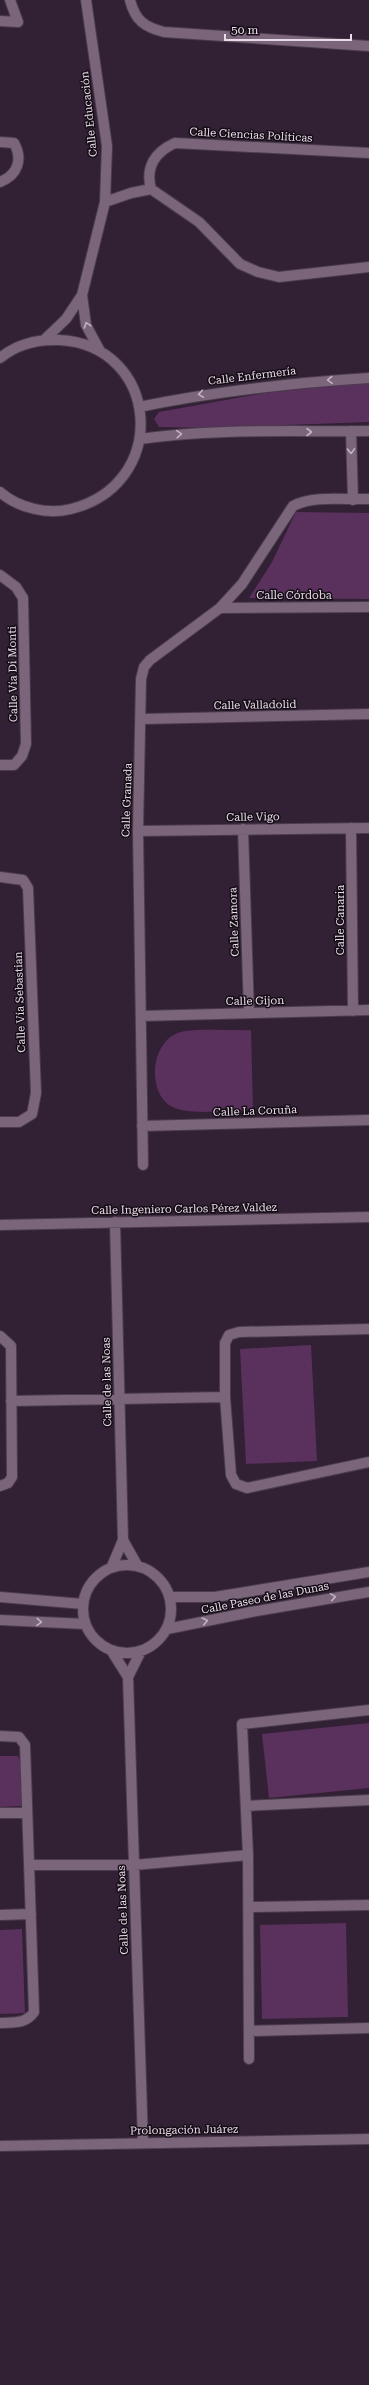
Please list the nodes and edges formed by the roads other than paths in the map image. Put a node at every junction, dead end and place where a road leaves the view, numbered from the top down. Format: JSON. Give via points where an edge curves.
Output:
{"nodes":[{"id":1,"x":10,"y":0,"type":"edge"},
{"id":2,"x":86,"y":0,"type":"edge"},
{"id":3,"x":130,"y":0,"type":"edge"},
{"id":4,"x":0,"y":21,"type":"edge"},
{"id":5,"x":369,"y":46,"type":"edge"},
{"id":6,"x":0,"y":142,"type":"edge"},
{"id":7,"x":369,"y":153,"type":"edge"},
{"id":8,"x":0,"y":182,"type":"edge"},
{"id":9,"x":151,"y":189,"type":"junction"},
{"id":10,"x":104,"y":202,"type":"junction"},
{"id":11,"x":369,"y":267,"type":"edge"},
{"id":12,"x":82,"y":295,"type":"junction"},
{"id":13,"x":45,"y":339,"type":"junction"},
{"id":14,"x":100,"y":351,"type":"junction"},
{"id":15,"x":0,"y":358,"type":"edge"},
{"id":16,"x":369,"y":378,"type":"edge"},
{"id":17,"x":139,"y":407,"type":"junction"},
{"id":18,"x":351,"y":431,"type":"junction"},
{"id":19,"x":369,"y":431,"type":"edge"},
{"id":20,"x":140,"y":439,"type":"junction"},
{"id":21,"x":0,"y":492,"type":"edge"},
{"id":22,"x":369,"y":499,"type":"edge"},
{"id":23,"x":353,"y":500,"type":"junction"},
{"id":24,"x":0,"y":575,"type":"edge"},
{"id":25,"x":369,"y":607,"type":"edge"},
{"id":26,"x":220,"y":608,"type":"junction"},
{"id":27,"x":369,"y":714,"type":"edge"},
{"id":28,"x":142,"y":719,"type":"junction"},
{"id":29,"x":0,"y":765,"type":"edge"},
{"id":30,"x":351,"y":828,"type":"junction"},
{"id":31,"x":369,"y":828,"type":"edge"},
{"id":32,"x":243,"y":829,"type":"junction"},
{"id":33,"x":138,"y":831,"type":"junction"},
{"id":34,"x":0,"y":877,"type":"edge"},
{"id":35,"x":369,"y":1010,"type":"edge"},
{"id":36,"x":353,"y":1011,"type":"junction"},
{"id":37,"x":249,"y":1013,"type":"junction"},
{"id":38,"x":142,"y":1016,"type":"junction"},
{"id":39,"x":369,"y":1120,"type":"edge"},
{"id":40,"x":0,"y":1122,"type":"edge"},
{"id":41,"x":142,"y":1126,"type":"junction"},
{"id":42,"x":143,"y":1165,"type":"dead end"},
{"id":43,"x":369,"y":1217,"type":"edge"},
{"id":44,"x":115,"y":1222,"type":"junction"},
{"id":45,"x":0,"y":1225,"type":"edge"},
{"id":46,"x":369,"y":1329,"type":"edge"},
{"id":47,"x":0,"y":1336,"type":"edge"},
{"id":48,"x":225,"y":1397,"type":"junction"},
{"id":49,"x":120,"y":1398,"type":"junction"},
{"id":50,"x":12,"y":1401,"type":"junction"},
{"id":51,"x":369,"y":1462,"type":"edge"},
{"id":52,"x":0,"y":1486,"type":"edge"},
{"id":53,"x":123,"y":1540,"type":"junction"},
{"id":54,"x":137,"y":1565,"type":"junction"},
{"id":55,"x":112,"y":1566,"type":"junction"},
{"id":56,"x":369,"y":1572,"type":"edge"},
{"id":57,"x":369,"y":1592,"type":"edge"},
{"id":58,"x":170,"y":1596,"type":"junction"},
{"id":59,"x":0,"y":1597,"type":"edge"},
{"id":60,"x":82,"y":1604,"type":"junction"},
{"id":61,"x":0,"y":1620,"type":"edge"},
{"id":62,"x":85,"y":1624,"type":"junction"},
{"id":63,"x":167,"y":1629,"type":"junction"},
{"id":64,"x":111,"y":1650,"type":"junction"},
{"id":65,"x":141,"y":1651,"type":"junction"},
{"id":66,"x":128,"y":1677,"type":"junction"},
{"id":67,"x":369,"y":1710,"type":"edge"},
{"id":68,"x":0,"y":1736,"type":"edge"},
{"id":69,"x":369,"y":1800,"type":"edge"},
{"id":70,"x":246,"y":1806,"type":"junction"},
{"id":71,"x":27,"y":1813,"type":"junction"},
{"id":72,"x":0,"y":1814,"type":"edge"},
{"id":73,"x":248,"y":1855,"type":"junction"},
{"id":74,"x":29,"y":1865,"type":"junction"},
{"id":75,"x":134,"y":1865,"type":"junction"},
{"id":76,"x":369,"y":1905,"type":"edge"},
{"id":77,"x":249,"y":1907,"type":"junction"},
{"id":78,"x":31,"y":1914,"type":"junction"},
{"id":79,"x":0,"y":1915,"type":"edge"},
{"id":80,"x":0,"y":2022,"type":"edge"},
{"id":81,"x":369,"y":2028,"type":"edge"},
{"id":82,"x":249,"y":2031,"type":"junction"},
{"id":83,"x":249,"y":2060,"type":"dead end"},
{"id":84,"x":369,"y":2139,"type":"edge"},
{"id":85,"x":144,"y":2143,"type":"junction"},
{"id":86,"x":0,"y":2146,"type":"edge"}],
"edges":[{"from":1,"to":4,"type":"street","via":[[18,22]]},
{"from":2,"to":10,"type":"street","name":"Calle Educación","via":[[107,146]]},
{"from":3,"to":5,"type":"street","via":[[133,14],[139,22],[148,28],[164,32]]},
{"from":6,"to":8,"type":"street","via":[[14,143],[19,159],[16,170],[9,178]]},
{"from":7,"to":9,"type":"street","name":"Calle Ciencias Políticas","via":[[175,144],[163,149],[150,165],[148,180]]},
{"from":9,"to":10,"type":"street","via":[[131,192]]},
{"from":9,"to":11,"type":"street","via":[[199,222],[240,264],[258,272],[287,276]]},
{"from":10,"to":12,"type":"street","name":"Calle Educación"},
{"from":12,"to":13,"type":"street","name":"Calle Educación","via":[[66,319]]},
{"from":14,"to":12,"type":"street","name":"Calle Educación","one_way":true,"via":[[86,325]]},
{"from":13,"to":14,"type":"street","via":[[73,341]]},
{"from":13,"to":15,"type":"street","via":[[26,343]]},
{"from":14,"to":17,"type":"street","via":[[125,375],[134,390]]},
{"from":16,"to":17,"type":"street","name":"Calle Enfermería","one_way":true,"via":[[289,383],[192,396]]},
{"from":17,"to":20,"type":"street","via":[[142,423]]},
{"from":18,"to":19,"type":"street"},
{"from":20,"to":18,"type":"street","one_way":true,"via":[[211,432]]},
{"from":18,"to":23,"type":"street","one_way":true},
{"from":20,"to":21,"type":"street","via":[[131,466],[113,489],[89,505],[61,512],[32,509]]},
{"from":22,"to":23,"type":"street"},
{"from":23,"to":26,"type":"street","name":"Calle Granada","via":[[301,502],[293,506],[242,584]]},
{"from":24,"to":29,"type":"street","name":"Calle Vía Di Monti","via":[[16,587],[23,598],[26,744],[22,756],[14,764]]},
{"from":25,"to":26,"type":"street","name":"Calle Córdoba"},
{"from":26,"to":28,"type":"street","name":"Calle Granada","via":[[144,667]]},
{"from":27,"to":28,"type":"street","name":"Calle Valladolid"},
{"from":28,"to":33,"type":"street","name":"Calle Granada"},
{"from":30,"to":31,"type":"street","name":"Calle Vigo"},
{"from":30,"to":32,"type":"street","name":"Calle Vigo"},
{"from":30,"to":36,"type":"street","name":"Calle Canaria"},
{"from":32,"to":33,"type":"street","name":"Calle Vigo"},
{"from":32,"to":37,"type":"street","name":"Calle Zamora"},
{"from":33,"to":38,"type":"street","name":"Calle Granada"},
{"from":34,"to":40,"type":"street","name":"Calle Vía Sebastian","via":[[23,880],[28,888],[36,1093],[32,1114],[19,1122]]},
{"from":35,"to":36,"type":"street","name":"Calle Gijon"},
{"from":36,"to":37,"type":"street","name":"Calle Gijon"},
{"from":37,"to":38,"type":"street","name":"Calle Gijon"},
{"from":38,"to":41,"type":"street","name":"Calle Granada"},
{"from":39,"to":41,"type":"street","name":"Calle La Coruña"},
{"from":41,"to":42,"type":"street","name":"Calle Granada"},
{"from":43,"to":44,"type":"street","name":"Calle Ingeniero Carlos Pérez Valdez"},
{"from":44,"to":45,"type":"street","name":"Calle Ingeniero Carlos Pérez Valdez"},
{"from":44,"to":49,"type":"street","name":"Calle de las Noas"},
{"from":46,"to":48,"type":"street","via":[[239,1332],[230,1335],[225,1343]]},
{"from":47,"to":50,"type":"street","via":[[11,1346]]},
{"from":48,"to":49,"type":"street"},
{"from":48,"to":51,"type":"street","via":[[231,1475],[236,1484],[247,1488]]},
{"from":49,"to":50,"type":"street"},
{"from":49,"to":53,"type":"street","name":"Calle de las Noas"},
{"from":50,"to":52,"type":"street","via":[[12,1477],[8,1483]]},
{"from":53,"to":54,"type":"street","name":"Calle de las Noas"},
{"from":53,"to":55,"type":"street","name":"Calle de las Noas"},
{"from":54,"to":55,"type":"street"},
{"from":54,"to":58,"type":"street","via":[[158,1576]]},
{"from":55,"to":60,"type":"street","via":[[92,1581]]},
{"from":56,"to":58,"type":"street","name":"Calle Paseo de las Dunas","via":[[215,1597]]},
{"from":63,"to":57,"type":"street","name":"Calle Paseo de las Dunas","one_way":true},
{"from":58,"to":63,"type":"street","via":[[172,1613]]},
{"from":59,"to":60,"type":"street"},
{"from":60,"to":62,"type":"street"},
{"from":61,"to":62,"type":"street","one_way":true},
{"from":62,"to":64,"type":"street","via":[[91,1635]]},
{"from":63,"to":65,"type":"street","via":[[152,1646]]},
{"from":64,"to":65,"type":"street","via":[[126,1653]]},
{"from":64,"to":66,"type":"street"},
{"from":65,"to":66,"type":"street","name":"Calle de las Noas"},
{"from":66,"to":75,"type":"street","name":"Calle de las Noas"},
{"from":67,"to":70,"type":"street","via":[[242,1724]]},
{"from":68,"to":71,"type":"street","via":[[19,1737],[23,1740]]},
{"from":69,"to":70,"type":"street"},
{"from":70,"to":73,"type":"street"},
{"from":71,"to":72,"type":"street"},
{"from":71,"to":74,"type":"street"},
{"from":73,"to":75,"type":"street"},
{"from":73,"to":77,"type":"street"},
{"from":74,"to":75,"type":"street"},
{"from":74,"to":78,"type":"street"},
{"from":75,"to":85,"type":"street","name":"Calle de las Noas"},
{"from":76,"to":77,"type":"street"},
{"from":77,"to":82,"type":"street"},
{"from":78,"to":79,"type":"street"},
{"from":78,"to":80,"type":"street","via":[[34,2012],[24,2022]]},
{"from":81,"to":82,"type":"street"},
{"from":82,"to":83,"type":"street"},
{"from":84,"to":85,"type":"street","name":"Prolongación Juárez"},
{"from":85,"to":86,"type":"street","name":"Prolongación Juárez"}]}
